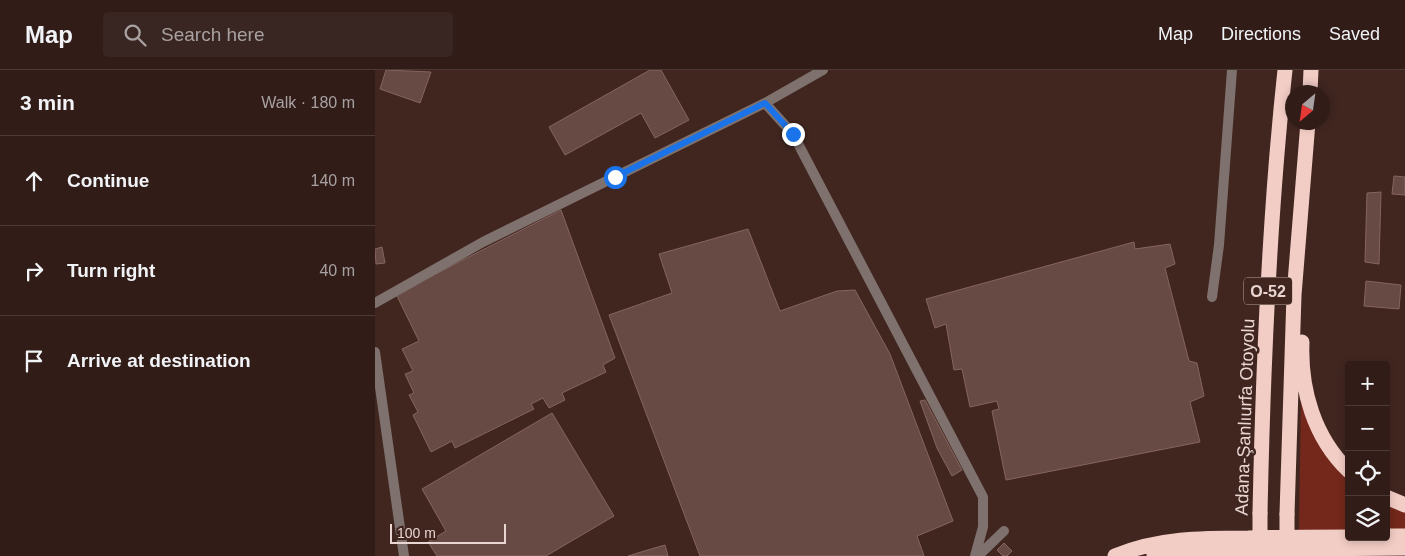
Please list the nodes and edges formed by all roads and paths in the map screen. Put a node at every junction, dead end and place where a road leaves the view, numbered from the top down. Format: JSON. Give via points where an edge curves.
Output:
{"nodes":[{"id":1,"x":823,"y":70,"type":"edge"},
{"id":2,"x":1233,"y":70,"type":"edge"},
{"id":3,"x":1285,"y":70,"type":"edge"},
{"id":4,"x":1311,"y":70,"type":"edge"},
{"id":5,"x":1310,"y":85,"type":"edge"},
{"id":6,"x":765,"y":103,"type":"junction"},
{"id":7,"x":1306,"y":130,"type":"edge"},
{"id":8,"x":1302,"y":197,"type":"junction"},
{"id":9,"x":1212,"y":297,"type":"dead end"},
{"id":10,"x":375,"y":303,"type":"edge"},
{"id":11,"x":375,"y":352,"type":"edge"},
{"id":12,"x":1345,"y":467,"type":"edge"},
{"id":13,"x":1390,"y":499,"type":"edge"},
{"id":14,"x":1405,"y":505,"type":"edge"},
{"id":15,"x":1004,"y":531,"type":"dead end"},
{"id":16,"x":1390,"y":536,"type":"edge"},
{"id":17,"x":1405,"y":536,"type":"edge"},
{"id":18,"x":1345,"y":537,"type":"edge"},
{"id":19,"x":1405,"y":548,"type":"edge"},
{"id":20,"x":404,"y":556,"type":"edge"},
{"id":21,"x":976,"y":556,"type":"edge"},
{"id":22,"x":1115,"y":556,"type":"edge"},
{"id":23,"x":1154,"y":556,"type":"edge"},
{"id":24,"x":1260,"y":556,"type":"edge"},
{"id":25,"x":1287,"y":556,"type":"edge"}],
"edges":[{"from":1,"to":6,"type":"street"},
{"from":2,"to":9,"type":"street"},
{"from":3,"to":24,"type":"highway","name":"Adana-Şanlıurfa Otoyolu","number":"O-52","bridge":true,"via":[[1268,279]]},
{"from":4,"to":5,"type":"highway"},
{"from":6,"to":10,"type":"street","via":[[483,242]]},
{"from":6,"to":21,"type":"street","via":[[801,148],[983,497],[983,527]]},
{"from":7,"to":8,"type":"highway","number":"O-52"},
{"from":8,"to":12,"type":"highway","via":[[1304,292],[1301,356],[1305,390],[1315,421],[1330,450]]},
{"from":8,"to":25,"type":"highway","number":"O-52","bridge":true,"via":[[1294,295]]},
{"from":11,"to":20,"type":"street"},
{"from":13,"to":14,"type":"highway"},
{"from":15,"to":21,"type":"street"},
{"from":16,"to":17,"type":"highway"},
{"from":18,"to":22,"type":"highway","via":[[1193,538],[1155,544]]},
{"from":19,"to":23,"type":"highway","via":[[1199,550]]}]}
